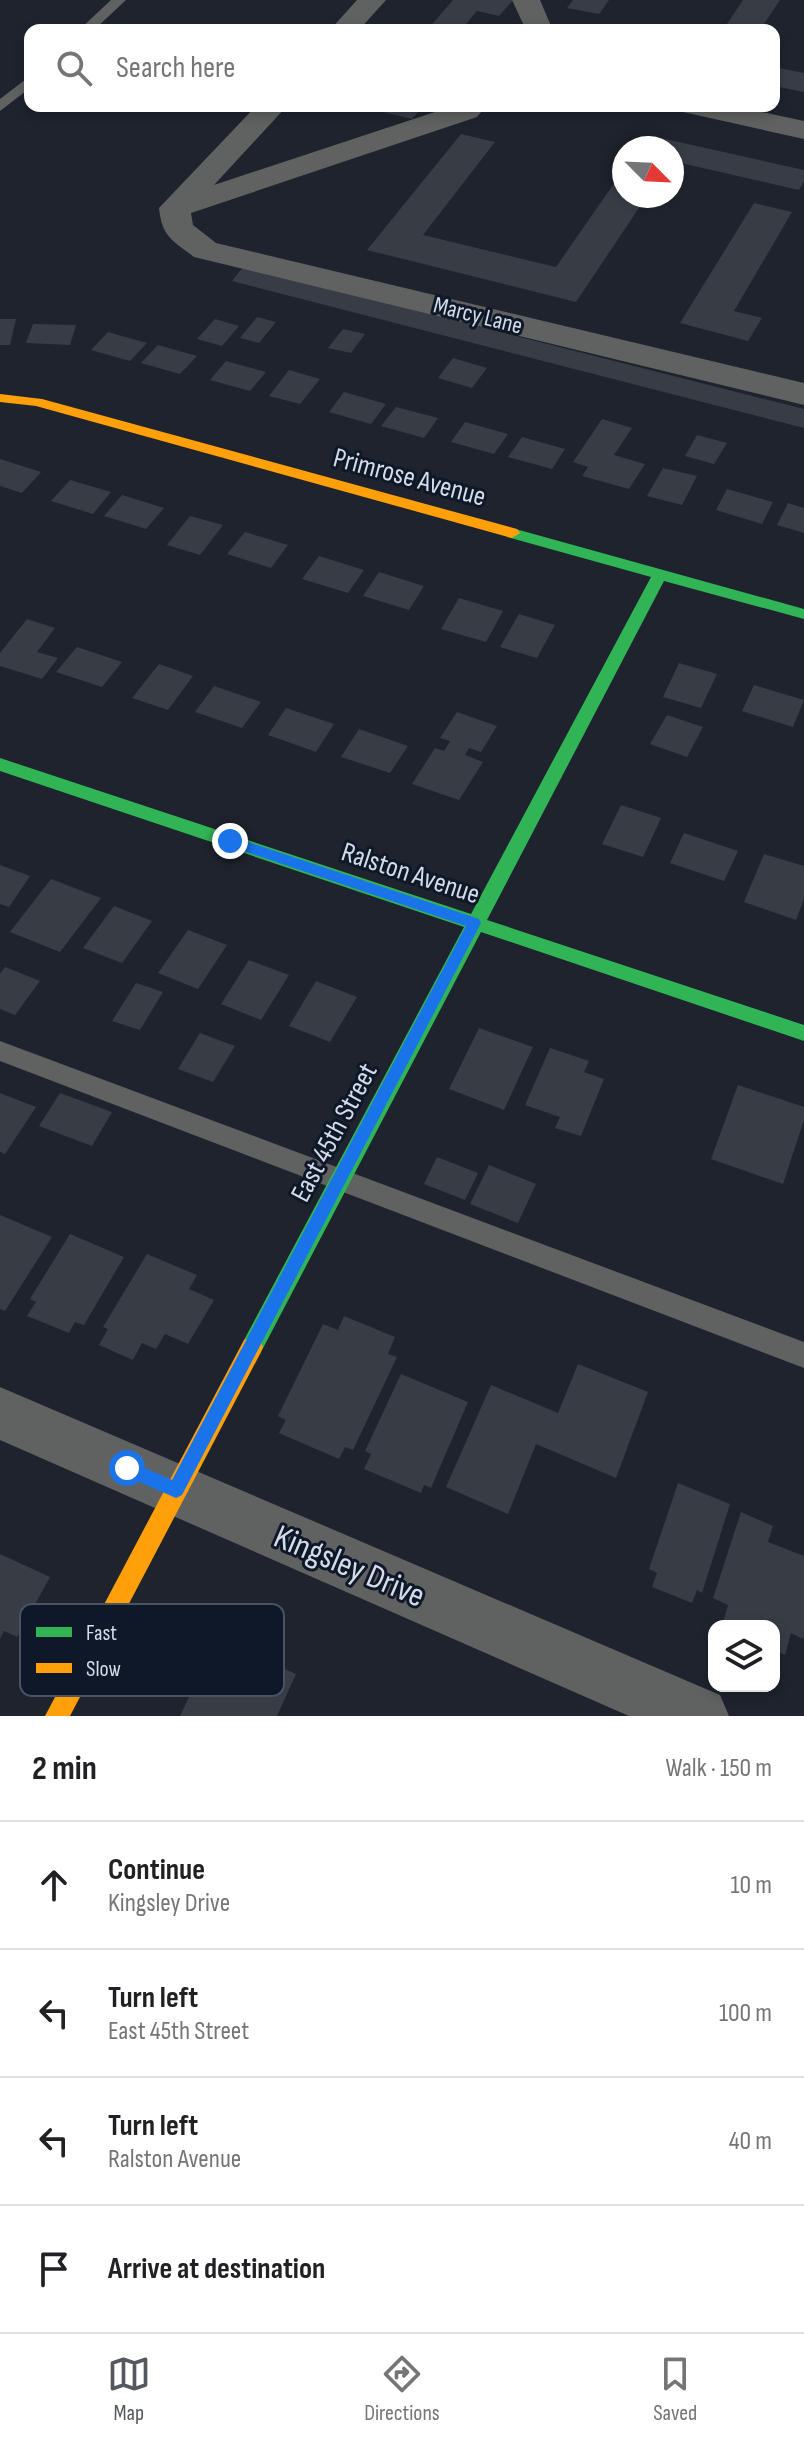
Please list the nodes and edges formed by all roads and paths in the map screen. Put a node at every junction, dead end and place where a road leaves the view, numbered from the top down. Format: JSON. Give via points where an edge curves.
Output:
{"nodes":[{"id":1,"x":119,"y":0,"type":"edge"},
{"id":2,"x":372,"y":0,"type":"edge"},
{"id":3,"x":526,"y":0,"type":"edge"},
{"id":4,"x":93,"y":24,"type":"edge"},
{"id":5,"x":350,"y":24,"type":"edge"},
{"id":6,"x":535,"y":24,"type":"edge"},
{"id":7,"x":24,"y":85,"type":"edge"},
{"id":8,"x":0,"y":107,"type":"edge"},
{"id":9,"x":266,"y":112,"type":"edge"},
{"id":10,"x":463,"y":112,"type":"edge"},
{"id":11,"x":721,"y":112,"type":"edge"},
{"id":12,"x":804,"y":130,"type":"edge"},
{"id":13,"x":175,"y":208,"type":"junction"},
{"id":14,"x":804,"y":394,"type":"edge"},
{"id":15,"x":0,"y":398,"type":"edge"},
{"id":16,"x":660,"y":574,"type":"junction"},
{"id":17,"x":804,"y":614,"type":"edge"},
{"id":18,"x":0,"y":764,"type":"edge"},
{"id":19,"x":474,"y":923,"type":"junction"},
{"id":20,"x":804,"y":1033,"type":"edge"},
{"id":21,"x":0,"y":1051,"type":"edge"},
{"id":22,"x":339,"y":1181,"type":"junction"},
{"id":23,"x":804,"y":1355,"type":"edge"},
{"id":24,"x":0,"y":1413,"type":"edge"},
{"id":25,"x":176,"y":1489,"type":"junction"},
{"id":26,"x":116,"y":1604,"type":"edge"},
{"id":27,"x":67,"y":1696,"type":"edge"},
{"id":28,"x":57,"y":1716,"type":"edge"},
{"id":29,"x":699,"y":1716,"type":"edge"}],
"edges":[{"from":1,"to":4,"type":"lane"},
{"from":2,"to":5,"type":"street"},
{"from":3,"to":6,"type":"street"},
{"from":7,"to":8,"type":"lane"},
{"from":9,"to":13,"type":"street"},
{"from":10,"to":13,"type":"street"},
{"from":11,"to":12,"type":"street"},
{"from":13,"to":14,"type":"street","name":"Marcy Lane","via":[[177,228],[205,250]]},
{"from":15,"to":16,"type":"street","name":"Primrose Avenue","via":[[50,406]]},
{"from":16,"to":17,"type":"street","name":"Primrose Avenue"},
{"from":16,"to":19,"type":"street","name":"East 45th Street"},
{"from":18,"to":19,"type":"street","name":"Ralston Avenue"},
{"from":19,"to":20,"type":"street","name":"Ralston Avenue"},
{"from":19,"to":22,"type":"street","name":"East 45th Street"},
{"from":21,"to":22,"type":"lane"},
{"from":22,"to":23,"type":"lane"},
{"from":22,"to":25,"type":"street","name":"East 45th Street"},
{"from":24,"to":25,"type":"street","name":"Kingsley Drive"},
{"from":25,"to":26,"type":"street","name":"East 45th Street"},
{"from":25,"to":29,"type":"street","name":"Kingsley Drive"},
{"from":27,"to":28,"type":"street","name":"East 45th Street"}]}
